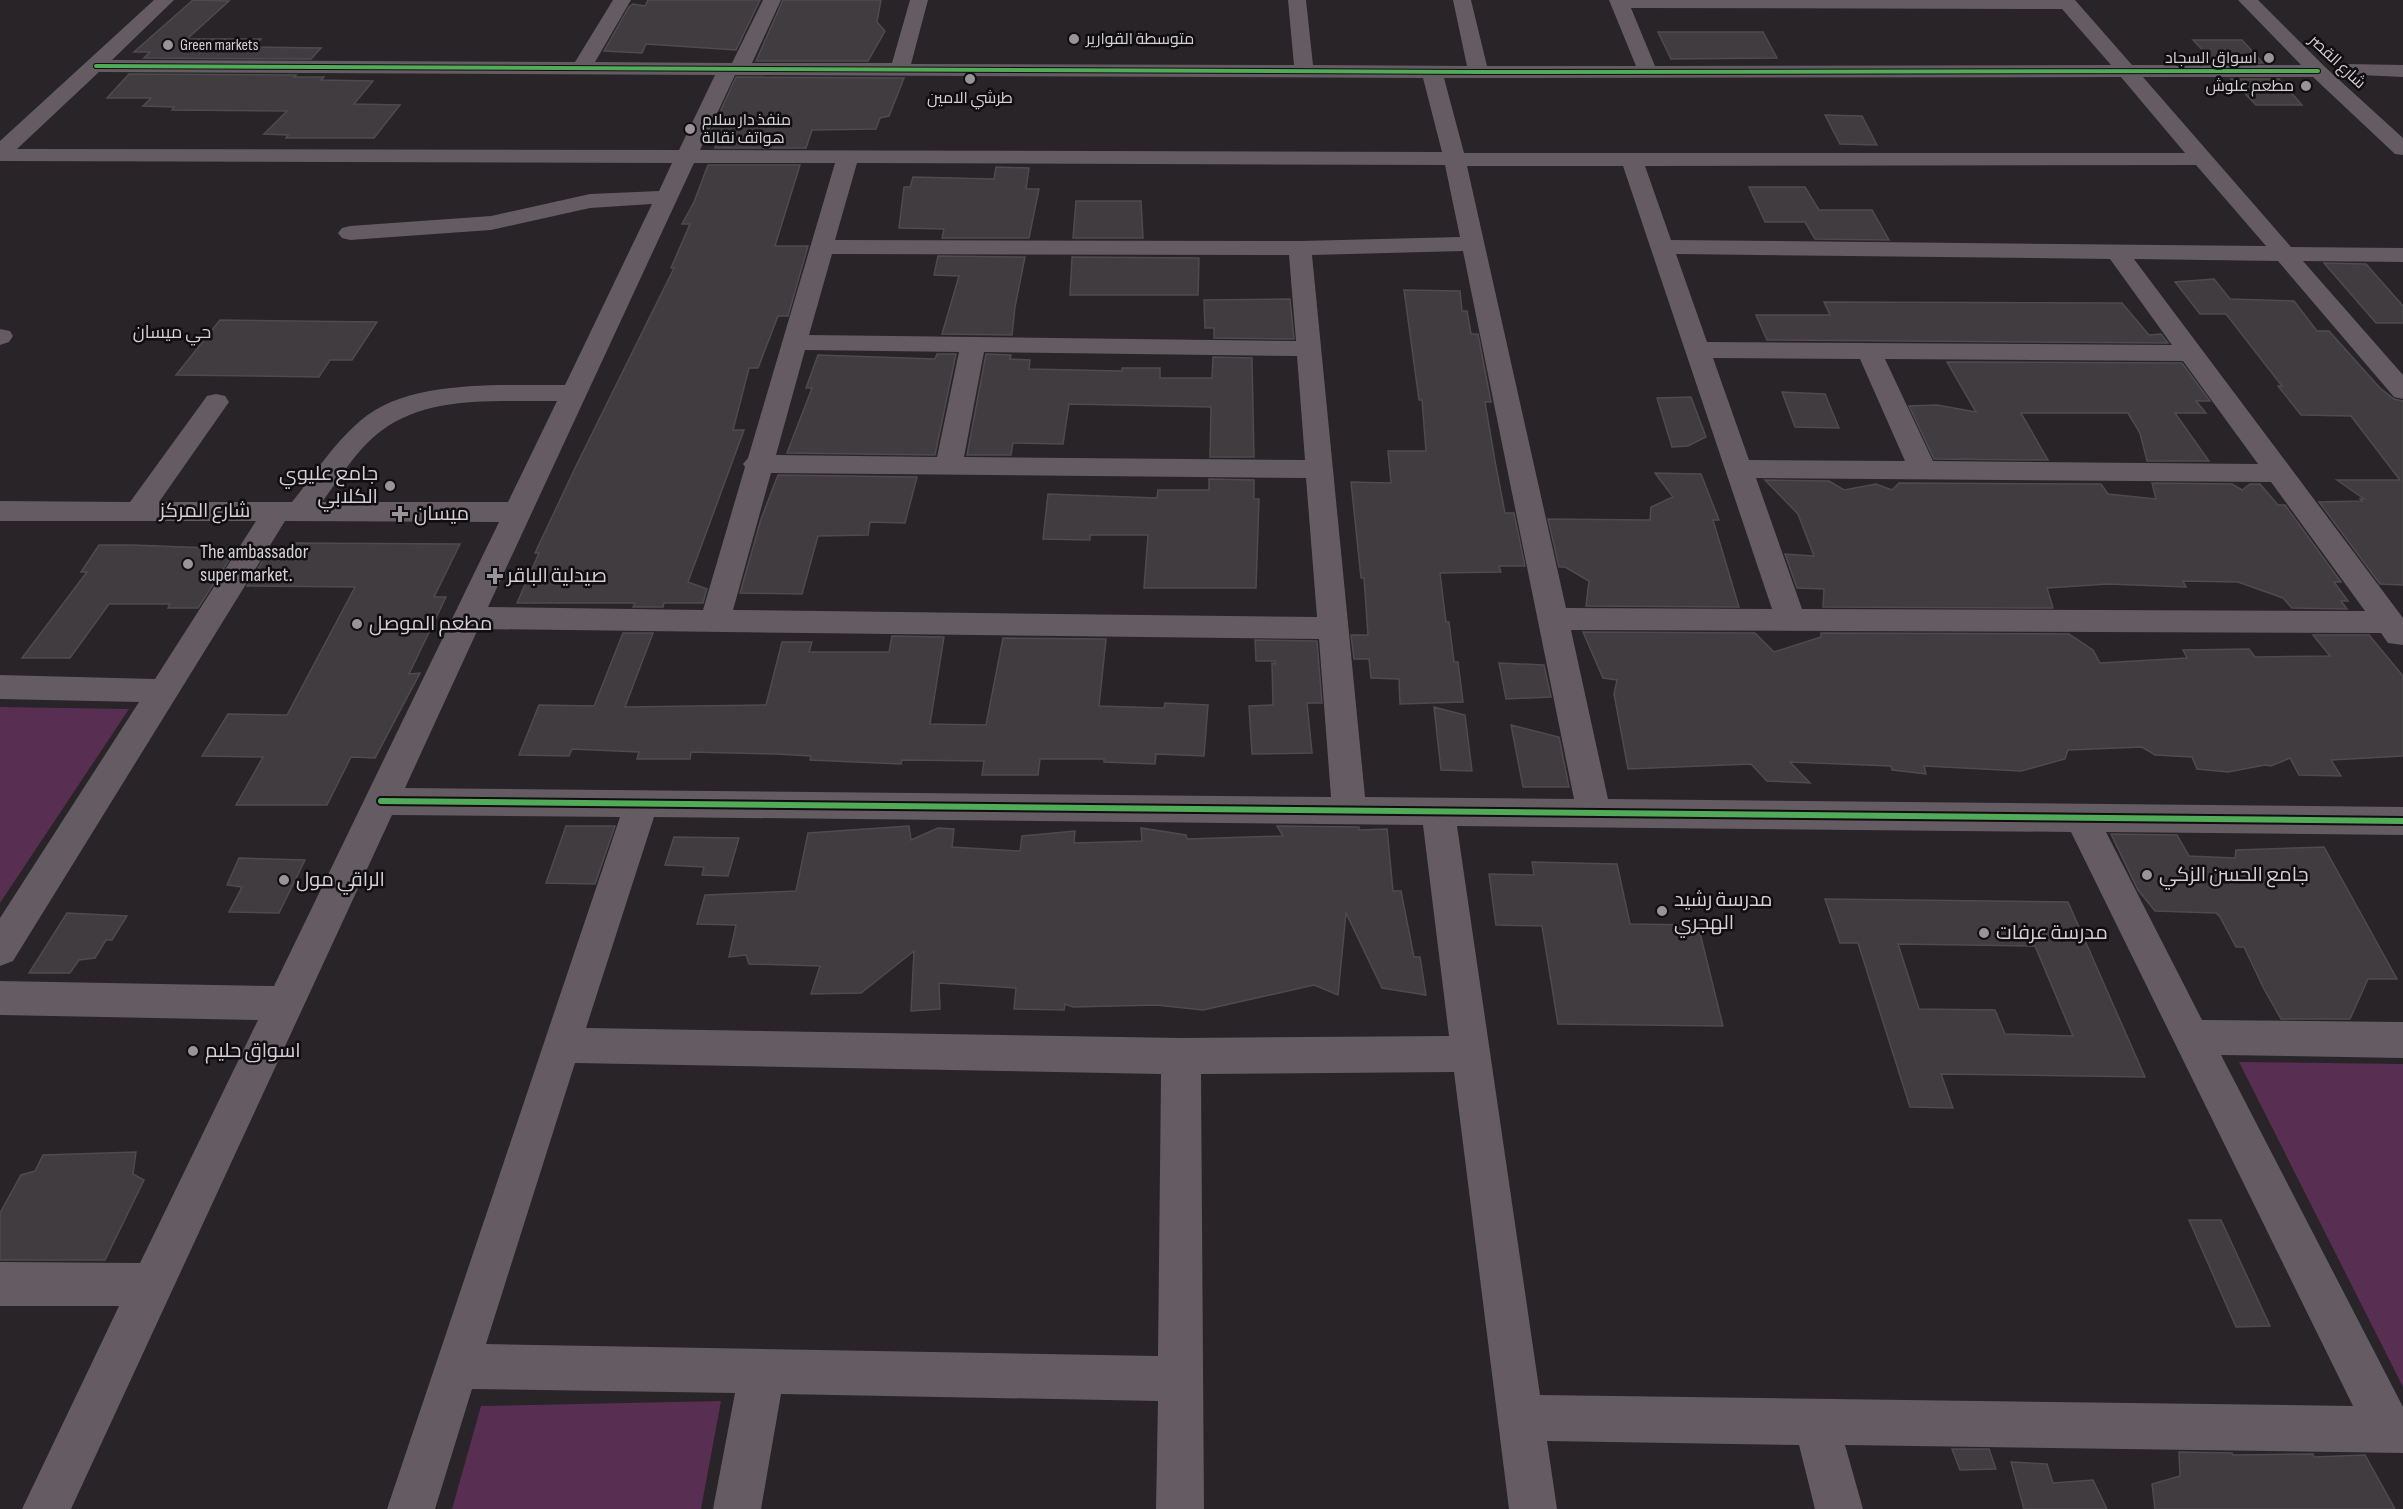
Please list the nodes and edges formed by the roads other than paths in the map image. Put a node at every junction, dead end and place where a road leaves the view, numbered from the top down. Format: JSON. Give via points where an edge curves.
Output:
{"nodes":[{"id":1,"x":165,"y":0,"type":"edge"},
{"id":2,"x":622,"y":0,"type":"edge"},
{"id":3,"x":772,"y":0,"type":"edge"},
{"id":4,"x":919,"y":0,"type":"edge"},
{"id":5,"x":1298,"y":0,"type":"edge"},
{"id":6,"x":1462,"y":0,"type":"edge"},
{"id":7,"x":2247,"y":0,"type":"edge"},
{"id":8,"x":2272,"y":0,"type":"edge"},
{"id":9,"x":1619,"y":1,"type":"edge"},
{"id":10,"x":1939,"y":1,"type":"edge"},
{"id":11,"x":2067,"y":2,"type":"edge"},
{"id":12,"x":2323,"y":57,"type":"junction"},
{"id":13,"x":96,"y":66,"type":"junction"},
{"id":14,"x":900,"y":69,"type":"junction"},
{"id":15,"x":580,"y":70,"type":"junction"},
{"id":16,"x":733,"y":70,"type":"junction"},
{"id":17,"x":2346,"y":70,"type":"junction"},
{"id":18,"x":1304,"y":71,"type":"junction"},
{"id":19,"x":2403,"y":71,"type":"edge"},
{"id":20,"x":1432,"y":72,"type":"junction"},
{"id":21,"x":1478,"y":72,"type":"junction"},
{"id":22,"x":1648,"y":72,"type":"junction"},
{"id":23,"x":2129,"y":72,"type":"junction"},
{"id":24,"x":2379,"y":100,"type":"dead end"},
{"id":25,"x":2403,"y":149,"type":"edge"},
{"id":26,"x":0,"y":154,"type":"edge"},
{"id":27,"x":687,"y":154,"type":"junction"},
{"id":28,"x":848,"y":156,"type":"junction"},
{"id":29,"x":2202,"y":159,"type":"junction"},
{"id":30,"x":1455,"y":161,"type":"junction"},
{"id":31,"x":1632,"y":161,"type":"junction"},
{"id":32,"x":667,"y":197,"type":"junction"},
{"id":33,"x":350,"y":233,"type":"dead end"},
{"id":34,"x":1473,"y":244,"type":"junction"},
{"id":35,"x":824,"y":247,"type":"junction"},
{"id":36,"x":1660,"y":247,"type":"junction"},
{"id":37,"x":1300,"y":248,"type":"junction"},
{"id":38,"x":2115,"y":250,"type":"junction"},
{"id":39,"x":2282,"y":252,"type":"junction"},
{"id":40,"x":2403,"y":255,"type":"edge"},
{"id":41,"x":795,"y":342,"type":"junction"},
{"id":42,"x":974,"y":344,"type":"junction"},
{"id":43,"x":1309,"y":349,"type":"junction"},
{"id":44,"x":1696,"y":350,"type":"junction"},
{"id":45,"x":1869,"y":351,"type":"junction"},
{"id":46,"x":2191,"y":353,"type":"junction"},
{"id":47,"x":2403,"y":391,"type":"edge"},
{"id":48,"x":574,"y":393,"type":"junction"},
{"id":49,"x":216,"y":402,"type":"dead end"},
{"id":50,"x":758,"y":464,"type":"junction"},
{"id":51,"x":949,"y":466,"type":"junction"},
{"id":52,"x":1319,"y":469,"type":"junction"},
{"id":53,"x":1738,"y":469,"type":"junction"},
{"id":54,"x":1923,"y":470,"type":"junction"},
{"id":55,"x":2279,"y":473,"type":"junction"},
{"id":56,"x":0,"y":511,"type":"edge"},
{"id":57,"x":138,"y":511,"type":"junction"},
{"id":58,"x":288,"y":511,"type":"junction"},
{"id":59,"x":518,"y":512,"type":"junction"},
{"id":60,"x":468,"y":618,"type":"junction"},
{"id":61,"x":715,"y":619,"type":"junction"},
{"id":62,"x":1555,"y":619,"type":"junction"},
{"id":63,"x":1791,"y":620,"type":"junction"},
{"id":64,"x":1333,"y":628,"type":"junction"},
{"id":65,"x":2396,"y":631,"type":"edge"},
{"id":66,"x":0,"y":687,"type":"edge"},
{"id":67,"x":164,"y":690,"type":"junction"},
{"id":68,"x":381,"y":801,"type":"junction"},
{"id":69,"x":639,"y":802,"type":"junction"},
{"id":70,"x":1349,"y":810,"type":"junction"},
{"id":71,"x":1438,"y":811,"type":"junction"},
{"id":72,"x":1594,"y":811,"type":"junction"},
{"id":73,"x":2081,"y":817,"type":"junction"},
{"id":74,"x":2403,"y":821,"type":"edge"},
{"id":75,"x":0,"y":950,"type":"edge"},
{"id":76,"x":0,"y":999,"type":"edge"},
{"id":77,"x":286,"y":1003,"type":"junction"},
{"id":78,"x":2192,"y":1037,"type":"junction"},
{"id":79,"x":2403,"y":1040,"type":"edge"},
{"id":80,"x":561,"y":1045,"type":"junction"},
{"id":81,"x":1470,"y":1054,"type":"junction"},
{"id":82,"x":1181,"y":1056,"type":"junction"},
{"id":83,"x":0,"y":1284,"type":"edge"},
{"id":84,"x":152,"y":1285,"type":"junction"},
{"id":85,"x":457,"y":1366,"type":"junction"},
{"id":86,"x":762,"y":1372,"type":"junction"},
{"id":87,"x":1180,"y":1379,"type":"junction"},
{"id":88,"x":1520,"y":1418,"type":"junction"},
{"id":89,"x":1816,"y":1423,"type":"junction"},
{"id":90,"x":2396,"y":1430,"type":"edge"},
{"id":91,"x":46,"y":1509,"type":"edge"},
{"id":92,"x":411,"y":1509,"type":"edge"},
{"id":93,"x":737,"y":1509,"type":"edge"},
{"id":94,"x":1180,"y":1509,"type":"edge"},
{"id":95,"x":1533,"y":1509,"type":"edge"},
{"id":96,"x":1839,"y":1509,"type":"edge"}],
"edges":[{"from":1,"to":13,"type":"street"},
{"from":2,"to":15,"type":"street"},
{"from":3,"to":16,"type":"street"},
{"from":4,"to":14,"type":"street"},
{"from":5,"to":18,"type":"street"},
{"from":6,"to":21,"type":"street"},
{"from":7,"to":12,"type":"street","name":"شارع القصر"},
{"from":8,"to":12,"type":"street","name":"شارع القصر"},
{"from":9,"to":10,"type":"street"},
{"from":9,"to":22,"type":"street"},
{"from":10,"to":11,"type":"street"},
{"from":11,"to":23,"type":"street"},
{"from":12,"to":17,"type":"street","name":"شارع القصر"},
{"from":12,"to":23,"type":"street"},
{"from":12,"to":25,"type":"street","name":"شارع القصر"},
{"from":13,"to":15,"type":"street"},
{"from":13,"to":26,"type":"street"},
{"from":14,"to":16,"type":"street"},
{"from":14,"to":18,"type":"street"},
{"from":15,"to":16,"type":"street"},
{"from":16,"to":27,"type":"street"},
{"from":17,"to":19,"type":"street"},
{"from":17,"to":24,"type":"street","name":"شارع القصر"},
{"from":18,"to":20,"type":"street"},
{"from":20,"to":21,"type":"street"},
{"from":20,"to":30,"type":"street"},
{"from":21,"to":22,"type":"street"},
{"from":22,"to":23,"type":"street"},
{"from":23,"to":29,"type":"street"},
{"from":26,"to":27,"type":"street"},
{"from":27,"to":28,"type":"street"},
{"from":27,"to":32,"type":"street"},
{"from":28,"to":30,"type":"street"},
{"from":28,"to":35,"type":"street"},
{"from":29,"to":31,"type":"street"},
{"from":29,"to":39,"type":"street"},
{"from":30,"to":31,"type":"street"},
{"from":30,"to":34,"type":"street"},
{"from":31,"to":36,"type":"street"},
{"from":32,"to":33,"type":"street","via":[[590,201],[491,224]]},
{"from":32,"to":48,"type":"street"},
{"from":34,"to":37,"type":"street"},
{"from":34,"to":62,"type":"street"},
{"from":35,"to":37,"type":"street"},
{"from":35,"to":41,"type":"street"},
{"from":36,"to":38,"type":"street"},
{"from":36,"to":44,"type":"street"},
{"from":37,"to":43,"type":"street"},
{"from":38,"to":39,"type":"street"},
{"from":38,"to":46,"type":"street"},
{"from":39,"to":40,"type":"street"},
{"from":39,"to":47,"type":"street"},
{"from":41,"to":42,"type":"street"},
{"from":41,"to":50,"type":"street"},
{"from":42,"to":43,"type":"street"},
{"from":42,"to":51,"type":"street"},
{"from":43,"to":52,"type":"street"},
{"from":44,"to":45,"type":"street"},
{"from":44,"to":53,"type":"street"},
{"from":45,"to":46,"type":"street"},
{"from":45,"to":54,"type":"street"},
{"from":46,"to":55,"type":"street"},
{"from":48,"to":58,"type":"street","via":[[437,398],[402,407],[370,425]]},
{"from":48,"to":59,"type":"street"},
{"from":49,"to":57,"type":"street"},
{"from":50,"to":51,"type":"street"},
{"from":50,"to":61,"type":"street"},
{"from":51,"to":52,"type":"street"},
{"from":52,"to":64,"type":"street"},
{"from":53,"to":54,"type":"street"},
{"from":53,"to":63,"type":"street"},
{"from":54,"to":55,"type":"street"},
{"from":55,"to":65,"type":"street"},
{"from":56,"to":57,"type":"street","name":"شارع المركز"},
{"from":57,"to":58,"type":"street","name":"شارع المركز"},
{"from":58,"to":59,"type":"street","name":"شارع المركز"},
{"from":58,"to":67,"type":"street"},
{"from":59,"to":60,"type":"street"},
{"from":60,"to":61,"type":"street"},
{"from":60,"to":68,"type":"street"},
{"from":61,"to":64,"type":"street"},
{"from":62,"to":63,"type":"street"},
{"from":62,"to":72,"type":"street"},
{"from":63,"to":65,"type":"street"},
{"from":64,"to":70,"type":"street"},
{"from":66,"to":67,"type":"street"},
{"from":67,"to":75,"type":"street"},
{"from":68,"to":69,"type":"street"},
{"from":68,"to":77,"type":"street"},
{"from":69,"to":70,"type":"street"},
{"from":69,"to":80,"type":"street","via":[[636,827]]},
{"from":70,"to":71,"type":"street"},
{"from":71,"to":72,"type":"street"},
{"from":71,"to":81,"type":"street"},
{"from":72,"to":73,"type":"street"},
{"from":73,"to":74,"type":"street"},
{"from":73,"to":78,"type":"street"},
{"from":76,"to":77,"type":"street"},
{"from":77,"to":84,"type":"street"},
{"from":78,"to":79,"type":"street"},
{"from":78,"to":90,"type":"street"},
{"from":80,"to":82,"type":"street"},
{"from":80,"to":85,"type":"street"},
{"from":81,"to":82,"type":"street"},
{"from":81,"to":88,"type":"street"},
{"from":82,"to":87,"type":"street"},
{"from":83,"to":84,"type":"street"},
{"from":84,"to":91,"type":"street"},
{"from":85,"to":86,"type":"street"},
{"from":85,"to":92,"type":"street"},
{"from":86,"to":87,"type":"street"},
{"from":86,"to":93,"type":"street"},
{"from":87,"to":94,"type":"street"},
{"from":88,"to":89,"type":"street"},
{"from":88,"to":95,"type":"street"},
{"from":89,"to":90,"type":"street"},
{"from":89,"to":96,"type":"street"}]}
